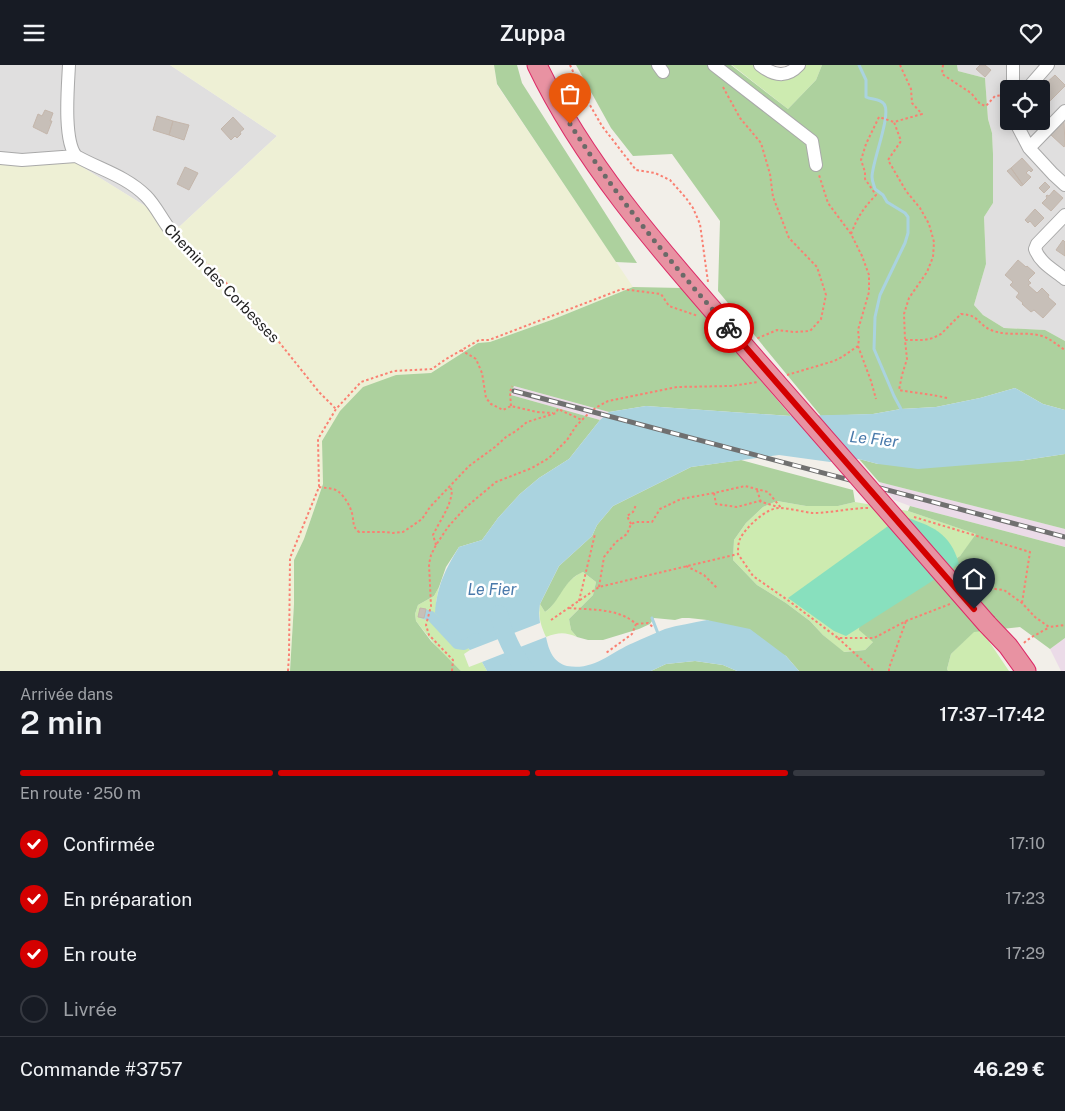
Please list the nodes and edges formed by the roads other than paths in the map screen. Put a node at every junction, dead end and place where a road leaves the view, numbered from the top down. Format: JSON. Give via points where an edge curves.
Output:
{"nodes":[{"id":1,"x":69,"y":65,"type":"edge"},
{"id":2,"x":538,"y":65,"type":"edge"},
{"id":3,"x":714,"y":65,"type":"edge"},
{"id":4,"x":760,"y":65,"type":"edge"},
{"id":5,"x":799,"y":65,"type":"edge"},
{"id":6,"x":1013,"y":65,"type":"edge"},
{"id":7,"x":1048,"y":65,"type":"edge"},
{"id":8,"x":1013,"y":80,"type":"edge"},
{"id":9,"x":1035,"y":80,"type":"edge"},
{"id":10,"x":1065,"y":111,"type":"edge"},
{"id":11,"x":1020,"y":130,"type":"edge"},
{"id":12,"x":1029,"y":148,"type":"junction"},
{"id":13,"x":76,"y":156,"type":"junction"},
{"id":14,"x":0,"y":158,"type":"edge"},
{"id":15,"x":816,"y":165,"type":"road end"},
{"id":16,"x":1065,"y":185,"type":"edge"},
{"id":17,"x":1065,"y":215,"type":"edge"},
{"id":18,"x":171,"y":231,"type":"road end"},
{"id":19,"x":1065,"y":279,"type":"edge"},
{"id":20,"x":986,"y":624,"type":"junction"},
{"id":21,"x":1016,"y":671,"type":"edge"},
{"id":22,"x":1026,"y":671,"type":"edge"}],
"edges":[{"from":1,"to":13,"type":"street","via":[[68,135]]},
{"from":2,"to":20,"type":"highway","bridge":true,"via":[[590,156],[623,202],[688,282]]},
{"from":3,"to":15,"type":"street","via":[[812,141]]},
{"from":4,"to":5,"type":"street","via":[[776,74],[783,74],[792,72]]},
{"from":6,"to":8,"type":"street"},
{"from":7,"to":9,"type":"street"},
{"from":10,"to":12,"type":"street"},
{"from":11,"to":12,"type":"street"},
{"from":12,"to":16,"type":"street"},
{"from":13,"to":14,"type":"street","via":[[22,160]]},
{"from":13,"to":18,"type":"street","name":"Chemin des Corbesses","via":[[138,189]]},
{"from":17,"to":19,"type":"street","via":[[1035,249],[1044,263]]},
{"from":20,"to":21,"type":"highway"},
{"from":20,"to":22,"type":"highway"}]}
